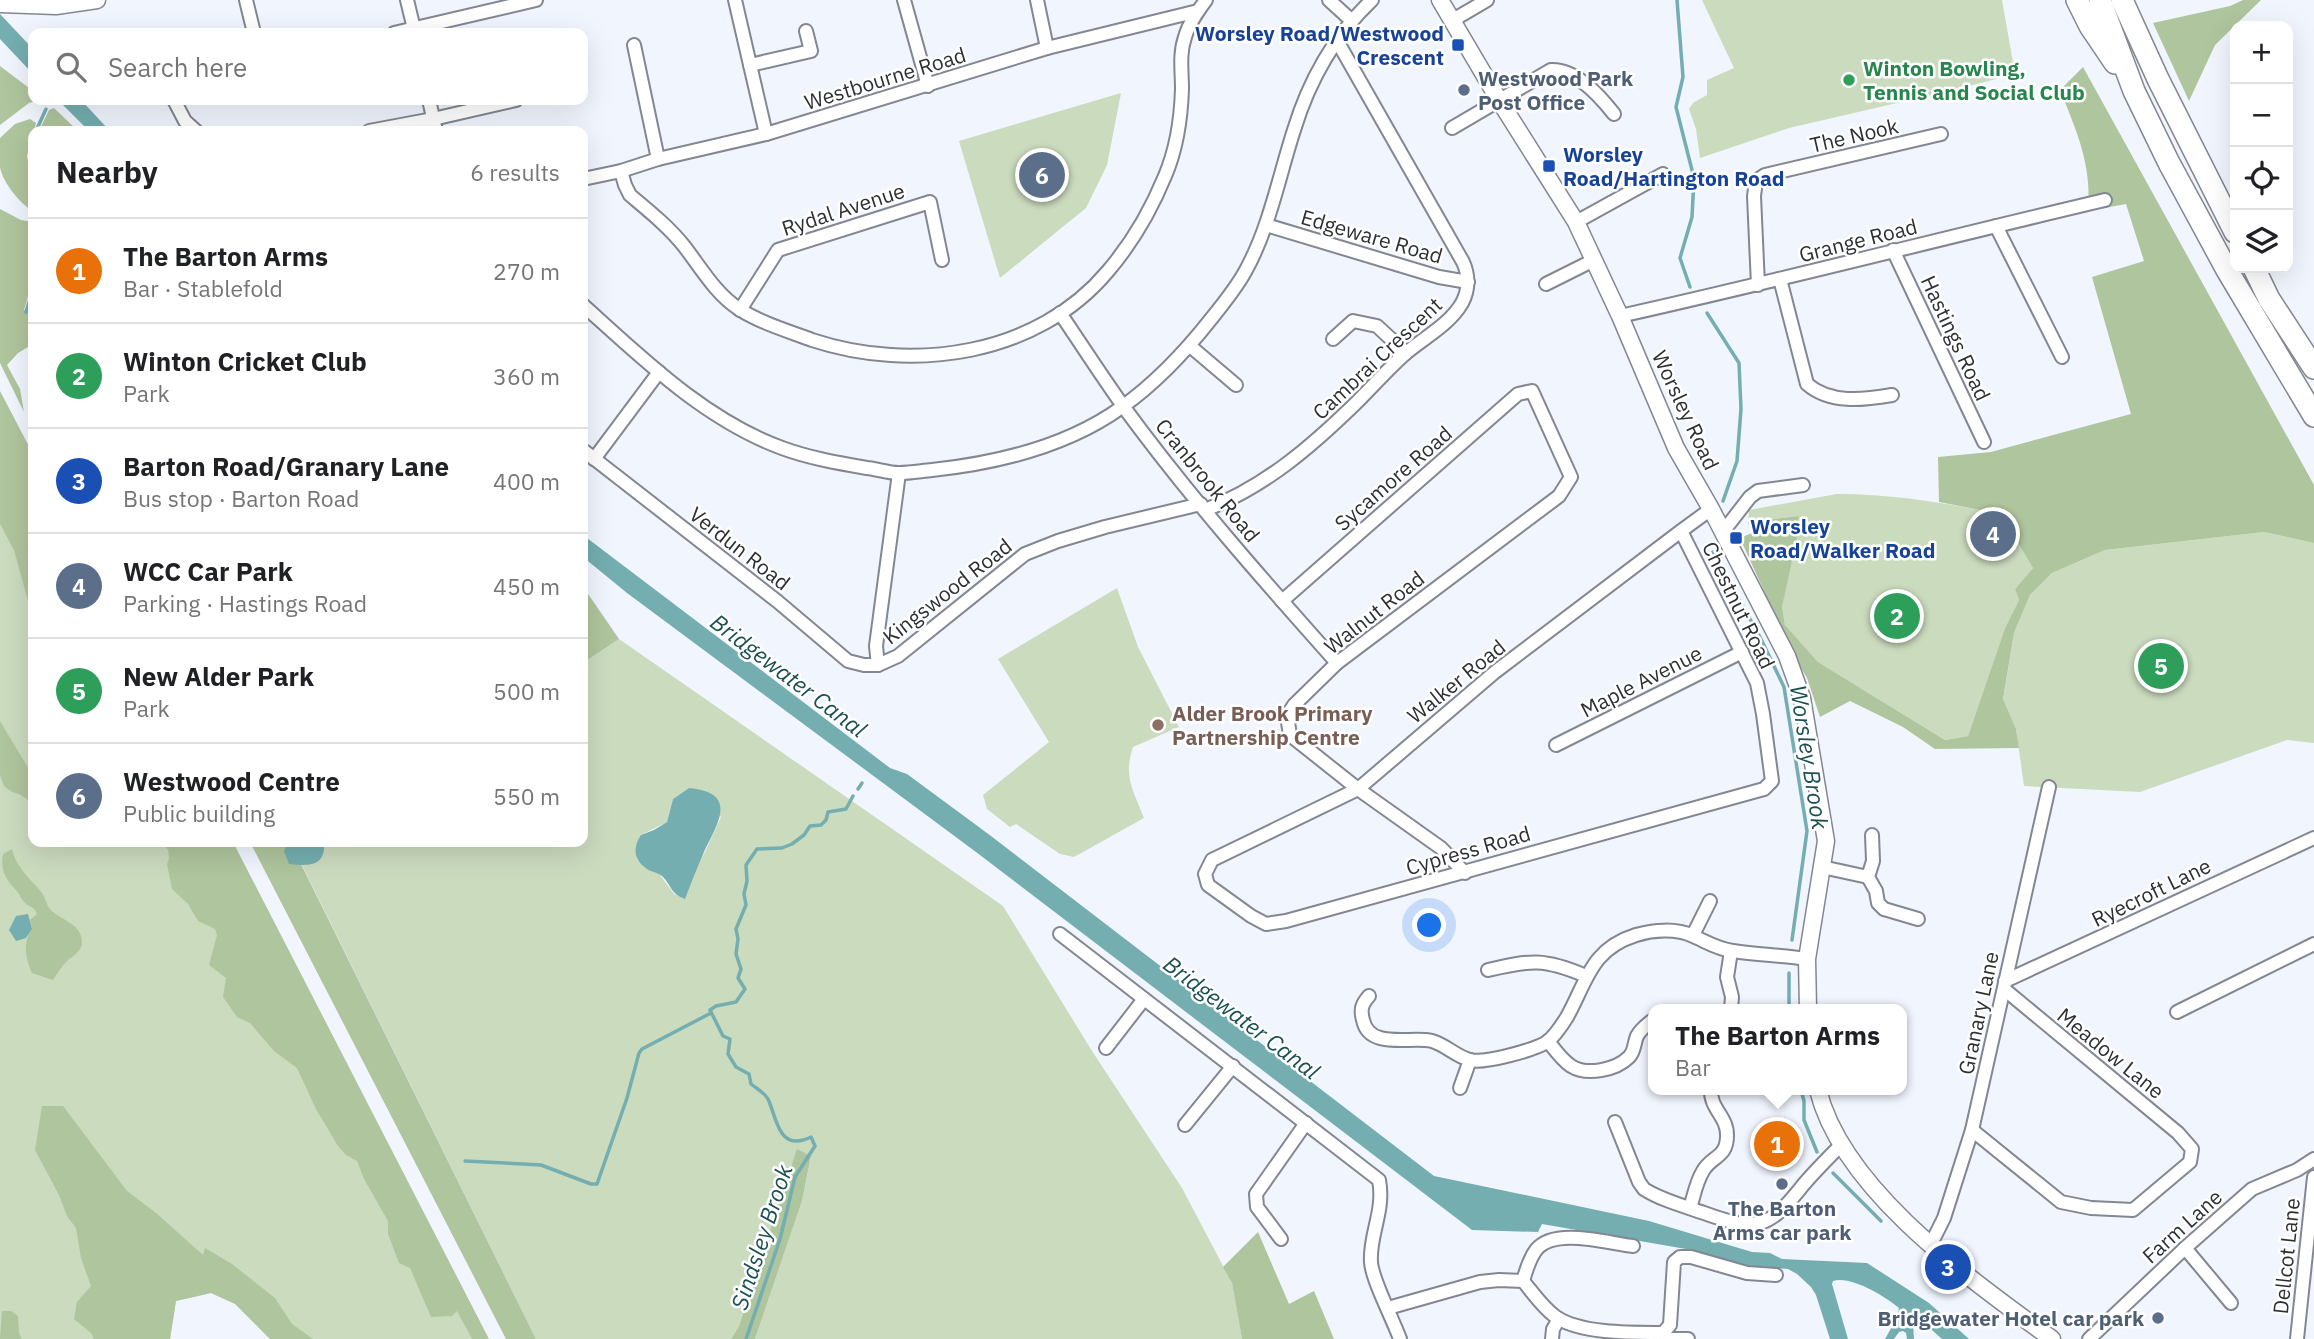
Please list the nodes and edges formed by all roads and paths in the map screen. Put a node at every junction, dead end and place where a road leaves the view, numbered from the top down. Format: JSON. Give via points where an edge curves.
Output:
{"nodes":[{"id":1,"x":97,"y":0,"type":"edge"},
{"id":2,"x":246,"y":0,"type":"edge"},
{"id":3,"x":407,"y":0,"type":"edge"},
{"id":4,"x":536,"y":0,"type":"edge"},
{"id":5,"x":735,"y":0,"type":"edge"},
{"id":6,"x":904,"y":0,"type":"edge"},
{"id":7,"x":1037,"y":0,"type":"edge"},
{"id":8,"x":1206,"y":0,"type":"edge"},
{"id":9,"x":1329,"y":0,"type":"edge"},
{"id":10,"x":1371,"y":0,"type":"edge"},
{"id":11,"x":1440,"y":0,"type":"edge"},
{"id":12,"x":1487,"y":0,"type":"edge"},
{"id":13,"x":2077,"y":0,"type":"edge"},
{"id":14,"x":2100,"y":0,"type":"edge"},
{"id":15,"x":2123,"y":0,"type":"edge"},
{"id":16,"x":1,"y":4,"type":"edge"},
{"id":17,"x":1198,"y":11,"type":"junction"},
{"id":18,"x":1350,"y":20,"type":"junction"},
{"id":19,"x":1452,"y":20,"type":"junction"},
{"id":20,"x":253,"y":28,"type":"edge"},
{"id":21,"x":413,"y":28,"type":"edge"},
{"id":22,"x":426,"y":28,"type":"edge"},
{"id":23,"x":806,"y":31,"type":"dead end"},
{"id":24,"x":1336,"y":39,"type":"junction"},
{"id":25,"x":634,"y":45,"type":"dead end"},
{"id":26,"x":1047,"y":48,"type":"junction"},
{"id":27,"x":750,"y":65,"type":"junction"},
{"id":28,"x":929,"y":86,"type":"junction"},
{"id":29,"x":2134,"y":91,"type":"junction"},
{"id":30,"x":1499,"y":100,"type":"junction"},
{"id":31,"x":177,"y":105,"type":"edge"},
{"id":32,"x":430,"y":105,"type":"edge"},
{"id":33,"x":500,"y":105,"type":"edge"},
{"id":34,"x":1614,"y":114,"type":"dead end"},
{"id":35,"x":435,"y":125,"type":"edge"},
{"id":36,"x":190,"y":126,"type":"edge"},
{"id":37,"x":1452,"y":128,"type":"dead end"},
{"id":38,"x":766,"y":134,"type":"junction"},
{"id":39,"x":1941,"y":134,"type":"dead end"},
{"id":40,"x":658,"y":159,"type":"junction"},
{"id":41,"x":621,"y":171,"type":"junction"},
{"id":42,"x":1663,"y":174,"type":"dead end"},
{"id":43,"x":588,"y":178,"type":"edge"},
{"id":44,"x":2105,"y":200,"type":"dead end"},
{"id":45,"x":1576,"y":222,"type":"junction"},
{"id":46,"x":2230,"y":222,"type":"edge"},
{"id":47,"x":1266,"y":225,"type":"junction"},
{"id":48,"x":1996,"y":226,"type":"junction"},
{"id":49,"x":1893,"y":250,"type":"junction"},
{"id":50,"x":942,"y":260,"type":"dead end"},
{"id":51,"x":1592,"y":261,"type":"junction"},
{"id":52,"x":2256,"y":273,"type":"edge"},
{"id":53,"x":1780,"y":279,"type":"junction"},
{"id":54,"x":1468,"y":282,"type":"junction"},
{"id":55,"x":1546,"y":284,"type":"dead end"},
{"id":56,"x":1758,"y":285,"type":"junction"},
{"id":57,"x":588,"y":309,"type":"edge"},
{"id":58,"x":740,"y":310,"type":"junction"},
{"id":59,"x":1060,"y":313,"type":"junction"},
{"id":60,"x":1620,"y":316,"type":"junction"},
{"id":61,"x":1333,"y":340,"type":"dead end"},
{"id":62,"x":1190,"y":346,"type":"junction"},
{"id":63,"x":1405,"y":353,"type":"junction"},
{"id":64,"x":2062,"y":357,"type":"dead end"},
{"id":65,"x":2314,"y":368,"type":"edge"},
{"id":66,"x":659,"y":372,"type":"junction"},
{"id":67,"x":1236,"y":386,"type":"dead end"},
{"id":68,"x":1892,"y":396,"type":"dead end"},
{"id":69,"x":1123,"y":406,"type":"junction"},
{"id":70,"x":2314,"y":416,"type":"edge"},
{"id":71,"x":1984,"y":442,"type":"dead end"},
{"id":72,"x":588,"y":454,"type":"edge"},
{"id":73,"x":594,"y":459,"type":"junction"},
{"id":74,"x":899,"y":473,"type":"junction"},
{"id":75,"x":1571,"y":477,"type":"joint"},
{"id":76,"x":1803,"y":485,"type":"dead end"},
{"id":77,"x":1203,"y":507,"type":"junction"},
{"id":78,"x":1711,"y":509,"type":"junction"},
{"id":79,"x":1681,"y":531,"type":"junction"},
{"id":80,"x":1722,"y":533,"type":"junction"},
{"id":81,"x":1282,"y":601,"type":"junction"},
{"id":82,"x":1742,"y":652,"type":"junction"},
{"id":83,"x":1337,"y":663,"type":"junction"},
{"id":84,"x":878,"y":665,"type":"junction"},
{"id":85,"x":1556,"y":745,"type":"dead end"},
{"id":86,"x":1772,"y":781,"type":"joint"},
{"id":87,"x":2049,"y":787,"type":"dead end"},
{"id":88,"x":1358,"y":789,"type":"junction"},
{"id":89,"x":1872,"y":835,"type":"dead end"},
{"id":90,"x":2314,"y":838,"type":"edge"},
{"id":91,"x":1212,"y":860,"type":"joint"},
{"id":92,"x":1823,"y":865,"type":"junction"},
{"id":93,"x":1465,"y":873,"type":"junction"},
{"id":94,"x":1868,"y":877,"type":"junction"},
{"id":95,"x":1710,"y":901,"type":"dead end"},
{"id":96,"x":1919,"y":919,"type":"dead end"},
{"id":97,"x":1060,"y":934,"type":"dead end"},
{"id":98,"x":1693,"y":935,"type":"junction"},
{"id":99,"x":2314,"y":944,"type":"edge"},
{"id":100,"x":1731,"y":951,"type":"junction"},
{"id":101,"x":1807,"y":959,"type":"junction"},
{"id":102,"x":1488,"y":970,"type":"dead end"},
{"id":103,"x":1586,"y":976,"type":"junction"},
{"id":104,"x":2004,"y":985,"type":"junction"},
{"id":105,"x":1370,"y":996,"type":"dead end"},
{"id":106,"x":1144,"y":999,"type":"junction"},
{"id":107,"x":1731,"y":1004,"type":"edge"},
{"id":108,"x":1808,"y":1004,"type":"edge"},
{"id":109,"x":2177,"y":1012,"type":"dead end"},
{"id":110,"x":1648,"y":1024,"type":"edge"},
{"id":111,"x":1549,"y":1041,"type":"junction"},
{"id":112,"x":1106,"y":1048,"type":"dead end"},
{"id":113,"x":1470,"y":1060,"type":"junction"},
{"id":114,"x":1233,"y":1066,"type":"junction"},
{"id":115,"x":1460,"y":1088,"type":"dead end"},
{"id":116,"x":1712,"y":1095,"type":"edge"},
{"id":117,"x":1819,"y":1095,"type":"edge"},
{"id":118,"x":1615,"y":1122,"type":"dead end"},
{"id":119,"x":1306,"y":1123,"type":"junction"},
{"id":120,"x":1185,"y":1125,"type":"dead end"},
{"id":121,"x":1972,"y":1130,"type":"junction"},
{"id":122,"x":1842,"y":1145,"type":"junction"},
{"id":123,"x":2314,"y":1159,"type":"edge"},
{"id":124,"x":2314,"y":1177,"type":"edge"},
{"id":125,"x":1690,"y":1208,"type":"junction"},
{"id":126,"x":1281,"y":1239,"type":"dead end"},
{"id":127,"x":1931,"y":1244,"type":"junction"},
{"id":128,"x":1633,"y":1246,"type":"dead end"},
{"id":129,"x":2185,"y":1248,"type":"junction"},
{"id":130,"x":1776,"y":1275,"type":"dead end"},
{"id":131,"x":1523,"y":1282,"type":"junction"},
{"id":132,"x":2231,"y":1303,"type":"dead end"},
{"id":133,"x":1388,"y":1308,"type":"junction"},
{"id":134,"x":1559,"y":1319,"type":"junction"},
{"id":135,"x":1401,"y":1339,"type":"edge"},
{"id":136,"x":1552,"y":1339,"type":"edge"},
{"id":137,"x":1670,"y":1339,"type":"edge"},
{"id":138,"x":1688,"y":1339,"type":"edge"},
{"id":139,"x":2052,"y":1339,"type":"edge"},
{"id":140,"x":2089,"y":1339,"type":"edge"},
{"id":141,"x":2297,"y":1339,"type":"edge"}],
"edges":[{"from":1,"to":16,"type":"main road","via":[[56,6]]},
{"from":2,"to":20,"type":"street"},
{"from":3,"to":21,"type":"street"},
{"from":4,"to":22,"type":"street"},
{"from":5,"to":27,"type":"street"},
{"from":6,"to":28,"type":"street"},
{"from":7,"to":26,"type":"street"},
{"from":8,"to":17,"type":"street"},
{"from":9,"to":18,"type":"street"},
{"from":10,"to":18,"type":"street"},
{"from":11,"to":19,"type":"main road","name":"Worsley Road"},
{"from":12,"to":19,"type":"street"},
{"from":13,"to":29,"type":"highway"},
{"from":14,"to":29,"type":"highway"},
{"from":15,"to":46,"type":"highway"},
{"from":17,"to":26,"type":"street","name":"Westbourne Road"},
{"from":17,"to":59,"type":"street","via":[[1182,49],[1179,133],[1165,176],[1139,228],[1107,273]]},
{"from":18,"to":24,"type":"street"},
{"from":19,"to":30,"type":"main road","name":"Worsley Road"},
{"from":23,"to":27,"type":"street","via":[[811,51]]},
{"from":24,"to":47,"type":"street","via":[[1298,117]]},
{"from":24,"to":54,"type":"street","via":[[1463,262]]},
{"from":25,"to":40,"type":"street"},
{"from":26,"to":28,"type":"street","name":"Westbourne Road"},
{"from":27,"to":38,"type":"street"},
{"from":28,"to":38,"type":"street","name":"Westbourne Road"},
{"from":29,"to":70,"type":"highway","via":[[2227,270]]},
{"from":30,"to":34,"type":"street","via":[[1559,69],[1573,74]]},
{"from":30,"to":37,"type":"street"},
{"from":30,"to":45,"type":"main road","name":"Worsley Road"},
{"from":31,"to":36,"type":"street"},
{"from":32,"to":35,"type":"street"},
{"from":33,"to":35,"type":"street"},
{"from":38,"to":40,"type":"street","name":"Westbourne Road"},
{"from":39,"to":56,"type":"street","name":"The Nook","via":[[1765,175],[1756,181]]},
{"from":40,"to":41,"type":"street","name":"Westbourne Road"},
{"from":41,"to":43,"type":"street","name":"Westbourne Road"},
{"from":41,"to":58,"type":"street","via":[[631,195],[669,230],[712,285]]},
{"from":42,"to":45,"type":"street"},
{"from":44,"to":48,"type":"street","name":"Grange Road"},
{"from":45,"to":51,"type":"main road","name":"Worsley Road"},
{"from":47,"to":54,"type":"street","name":"Edgeware Road"},
{"from":47,"to":62,"type":"street","via":[[1246,270]]},
{"from":48,"to":49,"type":"street","name":"Grange Road"},
{"from":48,"to":64,"type":"street"},
{"from":49,"to":53,"type":"street","name":"Grange Road"},
{"from":49,"to":71,"type":"street","name":"Hastings Road"},
{"from":50,"to":58,"type":"street","name":"Rydal Avenue","via":[[930,202],[778,250]]},
{"from":51,"to":55,"type":"street"},
{"from":51,"to":60,"type":"main road","name":"Worsley Road"},
{"from":52,"to":65,"type":"highway"},
{"from":53,"to":56,"type":"street","name":"Grange Road"},
{"from":53,"to":68,"type":"street","via":[[1807,384],[1817,393],[1835,398]]},
{"from":54,"to":63,"type":"street","name":"Cambrai Crescent","via":[[1458,309]]},
{"from":56,"to":60,"type":"street","name":"Grange Road"},
{"from":57,"to":66,"type":"street"},
{"from":58,"to":59,"type":"street","via":[[826,344],[897,357],[988,348]]},
{"from":59,"to":69,"type":"street","name":"Cranbrook Road"},
{"from":60,"to":78,"type":"main road","name":"Worsley Road","via":[[1676,448]]},
{"from":61,"to":63,"type":"street","via":[[1353,321],[1377,326]]},
{"from":62,"to":67,"type":"street"},
{"from":62,"to":69,"type":"street"},
{"from":63,"to":77,"type":"street","name":"Cambrai Crescent","via":[[1303,453],[1250,489]]},
{"from":66,"to":73,"type":"street"},
{"from":66,"to":74,"type":"street","via":[[760,439],[828,461]]},
{"from":69,"to":74,"type":"street","via":[[1079,433],[1016,454]]},
{"from":69,"to":77,"type":"street","name":"Cranbrook Road"},
{"from":72,"to":73,"type":"street","name":"Verdun Road"},
{"from":73,"to":84,"type":"street","name":"Verdun Road","via":[[848,661]]},
{"from":74,"to":84,"type":"street","via":[[876,646]]},
{"from":75,"to":81,"type":"street","name":"Sycamore Road","via":[[1532,391],[1518,394]]},
{"from":75,"to":83,"type":"street","name":"Walnut Road","via":[[1559,496]]},
{"from":76,"to":80,"type":"street","via":[[1758,491]]},
{"from":77,"to":81,"type":"street","name":"Cranbrook Road"},
{"from":77,"to":84,"type":"street","name":"Kingswood Road","via":[[1093,531],[1025,554],[898,656]]},
{"from":78,"to":79,"type":"street","name":"Walker Road"},
{"from":78,"to":80,"type":"main road","name":"Worsley Road"},
{"from":79,"to":82,"type":"street","name":"Chestnut Road"},
{"from":79,"to":88,"type":"street","name":"Walker Road","via":[[1495,672]]},
{"from":80,"to":92,"type":"main road","name":"Worsley Road","via":[[1787,656],[1802,698],[1826,841]]},
{"from":81,"to":83,"type":"street","name":"Cranbrook Road"},
{"from":82,"to":85,"type":"street","name":"Maple Avenue"},
{"from":82,"to":86,"type":"street","name":"Chestnut Road","via":[[1757,684]]},
{"from":83,"to":88,"type":"street","name":"Walnut Road","via":[[1294,705],[1287,716],[1290,735]]},
{"from":86,"to":93,"type":"street","name":"Cypress Road","via":[[1764,789]]},
{"from":87,"to":104,"type":"street","name":"Granary Lane"},
{"from":88,"to":91,"type":"street","name":"Walker Road"},
{"from":88,"to":93,"type":"street","name":"Walnut Road","via":[[1441,848]]},
{"from":89,"to":94,"type":"street"},
{"from":90,"to":104,"type":"street","name":"Ryecroft Lane"},
{"from":91,"to":93,"type":"street","name":"Cypress Road","via":[[1205,874],[1208,885],[1266,924]]},
{"from":92,"to":94,"type":"street"},
{"from":92,"to":101,"type":"main road","name":"Worsley Road"},
{"from":94,"to":96,"type":"street","via":[[1884,909]]},
{"from":95,"to":98,"type":"street"},
{"from":97,"to":106,"type":"street"},
{"from":98,"to":100,"type":"street"},
{"from":98,"to":103,"type":"street","via":[[1660,930],[1635,935],[1609,947]]},
{"from":99,"to":109,"type":"street"},
{"from":100,"to":101,"type":"street"},
{"from":100,"to":107,"type":"street","via":[[1727,976]]},
{"from":101,"to":108,"type":"main road","name":"Worsley Road"},
{"from":102,"to":103,"type":"street","via":[[1541,961]]},
{"from":103,"to":111,"type":"street"},
{"from":104,"to":121,"type":"street","name":"Granary Lane"},
{"from":104,"to":121,"type":"street","name":"Meadow Lane","via":[[2178,1133],[2192,1149],[2190,1162],[2133,1210],[2091,1208],[2061,1202]]},
{"from":105,"to":113,"type":"street","via":[[1360,1011],[1370,1034],[1434,1042]]},
{"from":106,"to":112,"type":"street"},
{"from":106,"to":114,"type":"street"},
{"from":110,"to":111,"type":"street","via":[[1628,1058],[1595,1071],[1572,1067]]},
{"from":111,"to":113,"type":"street","via":[[1518,1053]]},
{"from":113,"to":115,"type":"street"},
{"from":114,"to":119,"type":"street"},
{"from":114,"to":120,"type":"street"},
{"from":116,"to":125,"type":"street","via":[[1714,1107],[1726,1123],[1727,1141],[1721,1155],[1703,1170]]},
{"from":117,"to":122,"type":"main road"},
{"from":118,"to":125,"type":"street","via":[[1644,1189]]},
{"from":119,"to":126,"type":"street","via":[[1256,1194],[1257,1207]]},
{"from":119,"to":133,"type":"street","via":[[1379,1180],[1382,1195],[1370,1260]]},
{"from":121,"to":127,"type":"street","name":"Granary Lane"},
{"from":122,"to":125,"type":"street","via":[[1786,1208],[1769,1220],[1741,1224]]},
{"from":122,"to":127,"type":"main road","via":[[1863,1177]]},
{"from":123,"to":129,"type":"street","name":"Farm Lane","via":[[2252,1189]]},
{"from":124,"to":141,"type":"street","name":"Dellcot Lane"},
{"from":127,"to":139,"type":"main road"},
{"from":128,"to":131,"type":"street","via":[[1557,1238],[1542,1243],[1533,1253]]},
{"from":129,"to":132,"type":"street"},
{"from":129,"to":140,"type":"street","name":"Farm Lane"},
{"from":130,"to":134,"type":"street","via":[[1680,1257],[1674,1262],[1670,1325],[1662,1333],[1591,1328]]},
{"from":131,"to":133,"type":"street","via":[[1480,1282]]},
{"from":131,"to":134,"type":"street"},
{"from":133,"to":135,"type":"street"},
{"from":134,"to":136,"type":"street"},
{"from":137,"to":138,"type":"street"}]}
